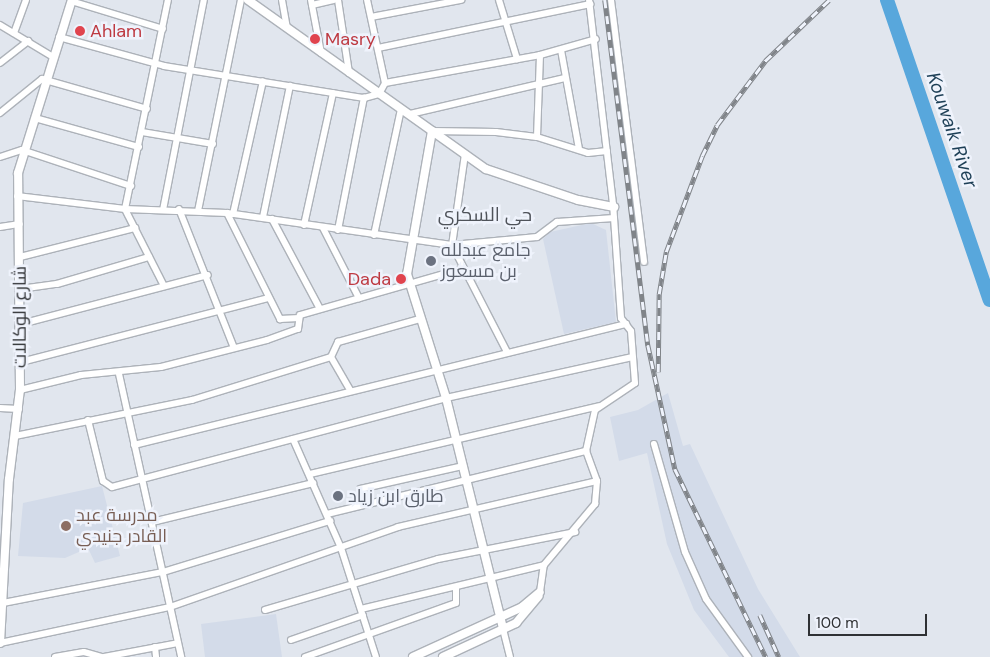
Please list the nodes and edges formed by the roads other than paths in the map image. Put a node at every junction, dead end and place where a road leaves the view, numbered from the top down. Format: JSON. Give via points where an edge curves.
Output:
{"nodes":[{"id":1,"x":26,"y":0,"type":"edge"},
{"id":2,"x":71,"y":0,"type":"edge"},
{"id":3,"x":168,"y":0,"type":"edge"},
{"id":4,"x":204,"y":0,"type":"edge"},
{"id":5,"x":241,"y":0,"type":"edge"},
{"id":6,"x":248,"y":0,"type":"edge"},
{"id":7,"x":257,"y":0,"type":"edge"},
{"id":8,"x":282,"y":0,"type":"edge"},
{"id":9,"x":333,"y":0,"type":"edge"},
{"id":10,"x":338,"y":0,"type":"edge"},
{"id":11,"x":367,"y":0,"type":"edge"},
{"id":12,"x":461,"y":0,"type":"edge"},
{"id":13,"x":499,"y":0,"type":"edge"},
{"id":14,"x":611,"y":0,"type":"edge"},
{"id":15,"x":311,"y":2,"type":"edge"},
{"id":16,"x":589,"y":2,"type":"edge"},
{"id":17,"x":259,"y":8,"type":"junction"},
{"id":18,"x":371,"y":17,"type":"junction"},
{"id":19,"x":506,"y":22,"type":"junction"},
{"id":20,"x":0,"y":25,"type":"edge"},
{"id":21,"x":288,"y":28,"type":"junction"},
{"id":22,"x":163,"y":29,"type":"junction"},
{"id":23,"x":14,"y":33,"type":"junction"},
{"id":24,"x":59,"y":37,"type":"junction"},
{"id":25,"x":596,"y":39,"type":"junction"},
{"id":26,"x":28,"y":41,"type":"junction"},
{"id":27,"x":378,"y":48,"type":"junction"},
{"id":28,"x":560,"y":50,"type":"junction"},
{"id":29,"x":321,"y":53,"type":"junction"},
{"id":30,"x":540,"y":55,"type":"junction"},
{"id":31,"x":53,"y":57,"type":"junction"},
{"id":32,"x":517,"y":59,"type":"junction"},
{"id":33,"x":0,"y":62,"type":"edge"},
{"id":34,"x":156,"y":64,"type":"junction"},
{"id":35,"x":192,"y":70,"type":"junction"},
{"id":36,"x":349,"y":73,"type":"junction"},
{"id":37,"x":226,"y":76,"type":"junction"},
{"id":38,"x":565,"y":78,"type":"junction"},
{"id":39,"x":48,"y":79,"type":"junction"},
{"id":40,"x":263,"y":81,"type":"junction"},
{"id":41,"x":385,"y":83,"type":"junction"},
{"id":42,"x":290,"y":86,"type":"junction"},
{"id":43,"x":539,"y":87,"type":"junction"},
{"id":44,"x":333,"y":93,"type":"junction"},
{"id":45,"x":379,"y":94,"type":"junction"},
{"id":46,"x":364,"y":98,"type":"junction"},
{"id":47,"x":147,"y":109,"type":"junction"},
{"id":48,"x":401,"y":109,"type":"junction"},
{"id":49,"x":0,"y":113,"type":"edge"},
{"id":50,"x":410,"y":114,"type":"junction"},
{"id":51,"x":35,"y":118,"type":"junction"},
{"id":52,"x":432,"y":131,"type":"junction"},
{"id":53,"x":142,"y":132,"type":"junction"},
{"id":54,"x":537,"y":137,"type":"junction"},
{"id":55,"x":178,"y":138,"type":"junction"},
{"id":56,"x":213,"y":144,"type":"junction"},
{"id":57,"x":139,"y":147,"type":"junction"},
{"id":58,"x":22,"y":150,"type":"junction"},
{"id":59,"x":579,"y":150,"type":"junction"},
{"id":60,"x":607,"y":151,"type":"junction"},
{"id":61,"x":465,"y":154,"type":"junction"},
{"id":62,"x":0,"y":157,"type":"edge"},
{"id":63,"x":131,"y":186,"type":"junction"},
{"id":64,"x":17,"y":196,"type":"junction"},
{"id":65,"x":614,"y":207,"type":"junction"},
{"id":66,"x":125,"y":209,"type":"junction"},
{"id":67,"x":179,"y":209,"type":"junction"},
{"id":68,"x":163,"y":210,"type":"junction"},
{"id":69,"x":198,"y":211,"type":"junction"},
{"id":70,"x":230,"y":213,"type":"junction"},
{"id":71,"x":263,"y":217,"type":"junction"},
{"id":72,"x":614,"y":218,"type":"junction"},
{"id":73,"x":272,"y":219,"type":"junction"},
{"id":74,"x":20,"y":224,"type":"junction"},
{"id":75,"x":304,"y":225,"type":"junction"},
{"id":76,"x":0,"y":227,"type":"edge"},
{"id":77,"x":135,"y":228,"type":"junction"},
{"id":78,"x":323,"y":228,"type":"junction"},
{"id":79,"x":338,"y":230,"type":"junction"},
{"id":80,"x":374,"y":235,"type":"junction"},
{"id":81,"x":411,"y":242,"type":"junction"},
{"id":82,"x":452,"y":245,"type":"junction"},
{"id":83,"x":20,"y":257,"type":"junction"},
{"id":84,"x":149,"y":257,"type":"junction"},
{"id":85,"x":644,"y":262,"type":"dead end"},
{"id":86,"x":461,"y":269,"type":"junction"},
{"id":87,"x":208,"y":275,"type":"junction"},
{"id":88,"x":164,"y":286,"type":"junction"},
{"id":89,"x":409,"y":286,"type":"junction"},
{"id":90,"x":20,"y":288,"type":"junction"},
{"id":91,"x":268,"y":298,"type":"junction"},
{"id":92,"x":359,"y":298,"type":"junction"},
{"id":93,"x":320,"y":309,"type":"junction"},
{"id":94,"x":221,"y":310,"type":"junction"},
{"id":95,"x":299,"y":318,"type":"junction"},
{"id":96,"x":420,"y":320,"type":"junction"},
{"id":97,"x":21,"y":324,"type":"junction"},
{"id":98,"x":626,"y":324,"type":"junction"},
{"id":99,"x":234,"y":348,"type":"junction"},
{"id":100,"x":507,"y":352,"type":"junction"},
{"id":101,"x":331,"y":357,"type":"junction"},
{"id":102,"x":633,"y":357,"type":"junction"},
{"id":103,"x":21,"y":362,"type":"junction"},
{"id":104,"x":437,"y":368,"type":"junction"},
{"id":105,"x":119,"y":374,"type":"junction"},
{"id":106,"x":20,"y":390,"type":"junction"},
{"id":107,"x":350,"y":390,"type":"junction"},
{"id":108,"x":446,"y":398,"type":"junction"},
{"id":109,"x":600,"y":406,"type":"junction"},
{"id":110,"x":0,"y":408,"type":"edge"},
{"id":111,"x":19,"y":409,"type":"junction"},
{"id":112,"x":126,"y":413,"type":"junction"},
{"id":113,"x":88,"y":420,"type":"junction"},
{"id":114,"x":16,"y":436,"type":"junction"},
{"id":115,"x":456,"y":438,"type":"junction"},
{"id":116,"x":293,"y":439,"type":"junction"},
{"id":117,"x":654,"y":444,"type":"dead end"},
{"id":118,"x":134,"y":445,"type":"junction"},
{"id":119,"x":586,"y":451,"type":"junction"},
{"id":120,"x":463,"y":466,"type":"junction"},
{"id":121,"x":310,"y":474,"type":"junction"},
{"id":122,"x":0,"y":479,"type":"edge"},
{"id":123,"x":9,"y":479,"type":"junction"},
{"id":124,"x":142,"y":479,"type":"junction"},
{"id":125,"x":467,"y":481,"type":"junction"},
{"id":126,"x":597,"y":481,"type":"junction"},
{"id":127,"x":313,"y":483,"type":"junction"},
{"id":128,"x":360,"y":489,"type":"dead end"},
{"id":129,"x":474,"y":509,"type":"junction"},
{"id":130,"x":327,"y":514,"type":"junction"},
{"id":131,"x":330,"y":521,"type":"junction"},
{"id":132,"x":152,"y":522,"type":"junction"},
{"id":133,"x":575,"y":532,"type":"junction"},
{"id":134,"x":9,"y":538,"type":"junction"},
{"id":135,"x":0,"y":540,"type":"edge"},
{"id":136,"x":341,"y":548,"type":"junction"},
{"id":137,"x":483,"y":548,"type":"junction"},
{"id":138,"x":544,"y":565,"type":"junction"},
{"id":139,"x":163,"y":572,"type":"junction"},
{"id":140,"x":3,"y":578,"type":"edge"},
{"id":141,"x":491,"y":579,"type":"junction"},
{"id":142,"x":352,"y":583,"type":"junction"},
{"id":143,"x":456,"y":587,"type":"junction"},
{"id":144,"x":540,"y":592,"type":"junction"},
{"id":145,"x":4,"y":603,"type":"junction"},
{"id":146,"x":170,"y":607,"type":"junction"},
{"id":147,"x":265,"y":610,"type":"dead end"},
{"id":148,"x":362,"y":612,"type":"junction"},
{"id":149,"x":500,"y":617,"type":"junction"},
{"id":150,"x":1,"y":622,"type":"edge"},
{"id":151,"x":503,"y":629,"type":"junction"},
{"id":152,"x":370,"y":636,"type":"junction"},
{"id":153,"x":291,"y":640,"type":"dead end"},
{"id":154,"x":0,"y":642,"type":"edge"},
{"id":155,"x":178,"y":643,"type":"junction"},
{"id":156,"x":154,"y":647,"type":"junction"},
{"id":157,"x":56,"y":657,"type":"edge"},
{"id":158,"x":103,"y":657,"type":"edge"},
{"id":159,"x":156,"y":657,"type":"edge"},
{"id":160,"x":181,"y":657,"type":"edge"},
{"id":161,"x":305,"y":657,"type":"edge"},
{"id":162,"x":376,"y":657,"type":"edge"},
{"id":163,"x":413,"y":657,"type":"edge"},
{"id":164,"x":443,"y":657,"type":"edge"},
{"id":165,"x":510,"y":657,"type":"edge"},
{"id":166,"x":748,"y":657,"type":"edge"}],
"edges":[{"from":1,"to":23,"type":"street"},
{"from":2,"to":22,"type":"street"},
{"from":2,"to":24,"type":"street","name":"شارع الوكالات"},
{"from":3,"to":22,"type":"street"},
{"from":4,"to":35,"type":"street"},
{"from":5,"to":37,"type":"street"},
{"from":6,"to":17,"type":"street"},
{"from":7,"to":17,"type":"street"},
{"from":8,"to":21,"type":"street"},
{"from":9,"to":15,"type":"street"},
{"from":10,"to":36,"type":"street"},
{"from":11,"to":18,"type":"street"},
{"from":12,"to":18,"type":"street"},
{"from":13,"to":19,"type":"street"},
{"from":14,"to":85,"type":"street"},
{"from":15,"to":29,"type":"street"},
{"from":16,"to":19,"type":"street"},
{"from":16,"to":25,"type":"street"},
{"from":17,"to":21,"type":"street"},
{"from":18,"to":27,"type":"street"},
{"from":19,"to":27,"type":"street"},
{"from":19,"to":32,"type":"street"},
{"from":20,"to":23,"type":"street"},
{"from":21,"to":29,"type":"street"},
{"from":22,"to":34,"type":"street"},
{"from":23,"to":26,"type":"street"},
{"from":24,"to":31,"type":"street","name":"شارع الوكالات"},
{"from":24,"to":34,"type":"street"},
{"from":25,"to":28,"type":"street"},
{"from":25,"to":60,"type":"street"},
{"from":26,"to":31,"type":"street"},
{"from":26,"to":33,"type":"street"},
{"from":27,"to":41,"type":"street"},
{"from":28,"to":30,"type":"street"},
{"from":28,"to":38,"type":"street"},
{"from":29,"to":36,"type":"street"},
{"from":30,"to":32,"type":"street"},
{"from":30,"to":43,"type":"street"},
{"from":31,"to":39,"type":"street","name":"شارع الوكالات"},
{"from":32,"to":41,"type":"street"},
{"from":34,"to":35,"type":"street"},
{"from":34,"to":47,"type":"street"},
{"from":35,"to":37,"type":"street"},
{"from":35,"to":55,"type":"street"},
{"from":36,"to":45,"type":"street"},
{"from":37,"to":40,"type":"street"},
{"from":37,"to":56,"type":"street"},
{"from":38,"to":43,"type":"street"},
{"from":38,"to":59,"type":"street"},
{"from":39,"to":47,"type":"street"},
{"from":39,"to":49,"type":"street","via":[[42,79]]},
{"from":39,"to":51,"type":"street","name":"شارع الوكالات"},
{"from":40,"to":42,"type":"street"},
{"from":40,"to":70,"type":"street"},
{"from":41,"to":45,"type":"street"},
{"from":42,"to":44,"type":"street"},
{"from":42,"to":71,"type":"street"},
{"from":43,"to":50,"type":"street"},
{"from":43,"to":54,"type":"street"},
{"from":44,"to":46,"type":"street"},
{"from":44,"to":75,"type":"street"},
{"from":45,"to":46,"type":"street"},
{"from":45,"to":48,"type":"street"},
{"from":46,"to":79,"type":"street"},
{"from":47,"to":53,"type":"street"},
{"from":48,"to":50,"type":"street"},
{"from":48,"to":80,"type":"street"},
{"from":50,"to":52,"type":"street"},
{"from":51,"to":57,"type":"street"},
{"from":51,"to":58,"type":"street","name":"شارع الوكالات"},
{"from":52,"to":54,"type":"street"},
{"from":52,"to":61,"type":"street"},
{"from":52,"to":81,"type":"street"},
{"from":53,"to":55,"type":"street"},
{"from":53,"to":57,"type":"street"},
{"from":54,"to":59,"type":"street"},
{"from":55,"to":56,"type":"street"},
{"from":55,"to":68,"type":"street"},
{"from":56,"to":69,"type":"street"},
{"from":57,"to":63,"type":"street"},
{"from":58,"to":62,"type":"street"},
{"from":58,"to":63,"type":"street"},
{"from":58,"to":64,"type":"street","name":"شارع الوكالات"},
{"from":59,"to":60,"type":"street"},
{"from":60,"to":65,"type":"street"},
{"from":61,"to":65,"type":"street","via":[[486,169],[519,181]]},
{"from":61,"to":82,"type":"street"},
{"from":63,"to":66,"type":"street"},
{"from":64,"to":66,"type":"street"},
{"from":64,"to":74,"type":"street","name":"شارع الوكالات"},
{"from":65,"to":72,"type":"street"},
{"from":66,"to":68,"type":"street"},
{"from":66,"to":77,"type":"street"},
{"from":67,"to":68,"type":"street"},
{"from":67,"to":69,"type":"street"},
{"from":67,"to":87,"type":"street"},
{"from":69,"to":70,"type":"street"},
{"from":70,"to":71,"type":"street"},
{"from":70,"to":91,"type":"street"},
{"from":71,"to":73,"type":"street"},
{"from":72,"to":82,"type":"street","via":[[557,222],[537,237]]},
{"from":72,"to":98,"type":"street","via":[[621,318]]},
{"from":73,"to":75,"type":"street"},
{"from":73,"to":93,"type":"street"},
{"from":74,"to":76,"type":"street"},
{"from":74,"to":83,"type":"street","name":"شارع الوكالات"},
{"from":75,"to":78,"type":"street"},
{"from":77,"to":83,"type":"street"},
{"from":77,"to":84,"type":"street"},
{"from":78,"to":79,"type":"street"},
{"from":78,"to":92,"type":"street"},
{"from":79,"to":80,"type":"street"},
{"from":80,"to":81,"type":"street"},
{"from":81,"to":82,"type":"street"},
{"from":81,"to":89,"type":"street","via":[[407,262]]},
{"from":82,"to":86,"type":"street"},
{"from":83,"to":90,"type":"street","name":"شارع الوكالات"},
{"from":84,"to":88,"type":"street"},
{"from":84,"to":90,"type":"street","via":[[57,284]]},
{"from":86,"to":89,"type":"street"},
{"from":86,"to":100,"type":"street"},
{"from":87,"to":88,"type":"street"},
{"from":87,"to":94,"type":"street"},
{"from":88,"to":97,"type":"street"},
{"from":89,"to":92,"type":"street"},
{"from":89,"to":96,"type":"street"},
{"from":90,"to":97,"type":"street","name":"شارع الوكالات"},
{"from":91,"to":94,"type":"street"},
{"from":91,"to":95,"type":"street","via":[[280,319]]},
{"from":92,"to":93,"type":"street"},
{"from":93,"to":95,"type":"street"},
{"from":94,"to":99,"type":"street"},
{"from":94,"to":103,"type":"street"},
{"from":95,"to":99,"type":"street","via":[[300,326],[293,332]]},
{"from":96,"to":101,"type":"street","via":[[338,342]]},
{"from":96,"to":104,"type":"street"},
{"from":97,"to":103,"type":"street","name":"شارع الوكالات"},
{"from":98,"to":100,"type":"street"},
{"from":98,"to":102,"type":"street","via":[[631,331]]},
{"from":99,"to":105,"type":"street"},
{"from":100,"to":104,"type":"street"},
{"from":101,"to":107,"type":"street"},
{"from":101,"to":112,"type":"street","via":[[192,400]]},
{"from":102,"to":108,"type":"street"},
{"from":102,"to":109,"type":"street","via":[[635,383]]},
{"from":103,"to":106,"type":"street","name":"شارع الوكالات"},
{"from":104,"to":107,"type":"street"},
{"from":104,"to":108,"type":"street"},
{"from":105,"to":106,"type":"street","via":[[81,375]]},
{"from":105,"to":112,"type":"street"},
{"from":106,"to":111,"type":"street","name":"شارع الوكالات"},
{"from":107,"to":118,"type":"street"},
{"from":108,"to":115,"type":"street"},
{"from":108,"to":116,"type":"street"},
{"from":109,"to":115,"type":"street"},
{"from":109,"to":119,"type":"street","via":[[587,432]]},
{"from":110,"to":111,"type":"street"},
{"from":111,"to":114,"type":"street","name":"شارع الوكالات"},
{"from":112,"to":113,"type":"street"},
{"from":112,"to":118,"type":"street"},
{"from":113,"to":114,"type":"street"},
{"from":113,"to":124,"type":"street","via":[[103,481],[112,487]]},
{"from":114,"to":123,"type":"street","name":"شارع الوكالات"},
{"from":115,"to":120,"type":"street"},
{"from":115,"to":121,"type":"street"},
{"from":116,"to":121,"type":"street"},
{"from":116,"to":124,"type":"street"},
{"from":117,"to":166,"type":"street","via":[[685,552],[706,599]]},
{"from":118,"to":124,"type":"street"},
{"from":119,"to":125,"type":"street"},
{"from":119,"to":126,"type":"street"},
{"from":120,"to":125,"type":"street"},
{"from":120,"to":128,"type":"street"},
{"from":121,"to":127,"type":"street"},
{"from":122,"to":123,"type":"street"},
{"from":123,"to":134,"type":"street","name":"شارع الوكالات"},
{"from":124,"to":132,"type":"street"},
{"from":125,"to":129,"type":"street"},
{"from":125,"to":130,"type":"street"},
{"from":126,"to":129,"type":"street"},
{"from":126,"to":133,"type":"street","via":[[595,504]]},
{"from":127,"to":130,"type":"street"},
{"from":127,"to":132,"type":"street"},
{"from":129,"to":136,"type":"street","via":[[398,527]]},
{"from":129,"to":137,"type":"street"},
{"from":130,"to":131,"type":"street"},
{"from":131,"to":136,"type":"street"},
{"from":131,"to":139,"type":"street"},
{"from":132,"to":139,"type":"street"},
{"from":133,"to":137,"type":"street"},
{"from":133,"to":138,"type":"street"},
{"from":134,"to":135,"type":"street"},
{"from":134,"to":140,"type":"street","name":"شارع الوكالات"},
{"from":136,"to":142,"type":"street"},
{"from":136,"to":146,"type":"street"},
{"from":137,"to":141,"type":"street"},
{"from":137,"to":142,"type":"street"},
{"from":138,"to":141,"type":"street"},
{"from":138,"to":144,"type":"street"},
{"from":139,"to":145,"type":"street"},
{"from":139,"to":146,"type":"street"},
{"from":140,"to":145,"type":"street","name":"شارع الوكالات"},
{"from":141,"to":143,"type":"street"},
{"from":141,"to":149,"type":"street"},
{"from":142,"to":147,"type":"street"},
{"from":142,"to":148,"type":"street"},
{"from":143,"to":148,"type":"street"},
{"from":143,"to":152,"type":"street","via":[[456,603]]},
{"from":144,"to":149,"type":"street"},
{"from":144,"to":151,"type":"street","via":[[529,613]]},
{"from":145,"to":150,"type":"street","name":"شارع الوكالات"},
{"from":146,"to":154,"type":"street"},
{"from":146,"to":155,"type":"street"},
{"from":148,"to":152,"type":"street"},
{"from":148,"to":153,"type":"street"},
{"from":149,"to":151,"type":"street"},
{"from":149,"to":163,"type":"street"},
{"from":150,"to":154,"type":"street","name":"شارع الوكالات"},
{"from":151,"to":164,"type":"street"},
{"from":151,"to":165,"type":"street"},
{"from":152,"to":161,"type":"street"},
{"from":152,"to":162,"type":"street"},
{"from":155,"to":156,"type":"street"},
{"from":155,"to":160,"type":"street"},
{"from":156,"to":158,"type":"street"},
{"from":156,"to":159,"type":"street"},
{"from":157,"to":158,"type":"street","via":[[84,652]]}]}
